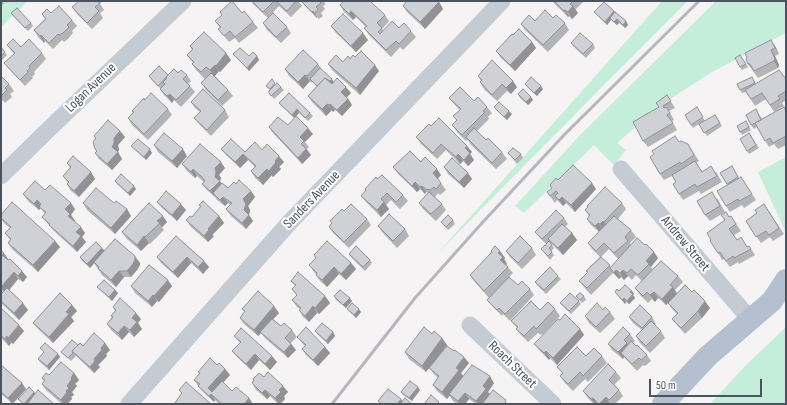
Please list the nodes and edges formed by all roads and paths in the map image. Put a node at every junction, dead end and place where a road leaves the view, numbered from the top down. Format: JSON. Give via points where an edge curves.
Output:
{"nodes":[{"id":1,"x":7,"y":1,"type":"edge"},
{"id":2,"x":183,"y":1,"type":"edge"},
{"id":3,"x":502,"y":1,"type":"edge"},
{"id":4,"x":1,"y":4,"type":"edge"},
{"id":5,"x":621,"y":169,"type":"dead end"},
{"id":6,"x":1,"y":176,"type":"edge"},
{"id":7,"x":786,"y":280,"type":"edge"},
{"id":8,"x":779,"y":297,"type":"edge"},
{"id":9,"x":750,"y":319,"type":"junction"},
{"id":10,"x":470,"y":326,"type":"dead end"},
{"id":11,"x":129,"y":404,"type":"edge"},
{"id":12,"x":553,"y":404,"type":"edge"},
{"id":13,"x":662,"y":404,"type":"edge"}],
"edges":[{"from":1,"to":4,"type":"path"},
{"from":2,"to":6,"type":"street","name":"Logan Avenue"},
{"from":3,"to":11,"type":"street","name":"Sanders Avenue","via":[[289,223]]},
{"from":5,"to":9,"type":"street","name":"Andrew Street"},
{"from":7,"to":8,"type":"main road"},
{"from":8,"to":9,"type":"main road"},
{"from":9,"to":13,"type":"main road","via":[[708,356]]},
{"from":10,"to":12,"type":"street","name":"Roach Street"}]}
